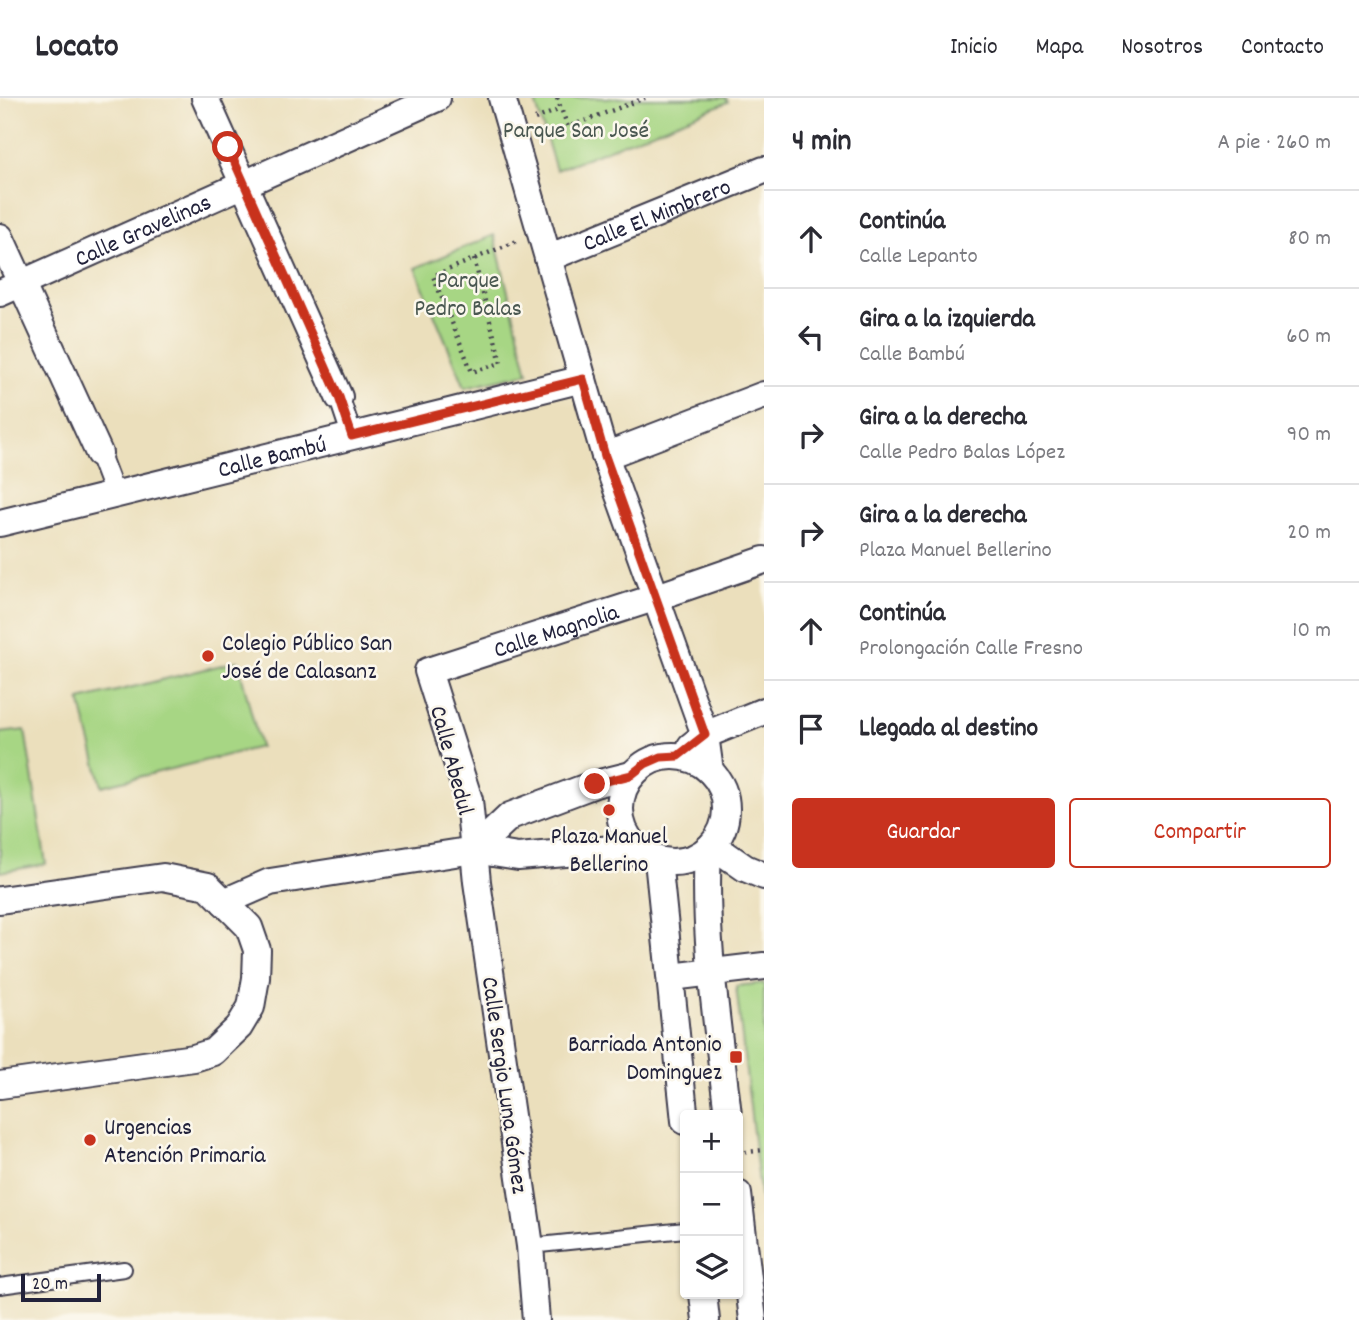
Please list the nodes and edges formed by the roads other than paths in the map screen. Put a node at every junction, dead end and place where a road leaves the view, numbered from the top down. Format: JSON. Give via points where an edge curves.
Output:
{"nodes":[{"id":1,"x":205,"y":98,"type":"edge"},
{"id":2,"x":437,"y":98,"type":"edge"},
{"id":3,"x":502,"y":98,"type":"edge"},
{"id":4,"x":764,"y":170,"type":"edge"},
{"id":5,"x":245,"y":183,"type":"junction"},
{"id":6,"x":0,"y":237,"type":"edge"},
{"id":7,"x":548,"y":258,"type":"junction"},
{"id":8,"x":11,"y":288,"type":"edge"},
{"id":9,"x":583,"y":379,"type":"junction"},
{"id":10,"x":764,"y":395,"type":"edge"},
{"id":11,"x":339,"y":397,"type":"joint"},
{"id":12,"x":352,"y":436,"type":"junction"},
{"id":13,"x":99,"y":453,"type":"joint"},
{"id":14,"x":605,"y":456,"type":"junction"},
{"id":15,"x":115,"y":495,"type":"junction"},
{"id":16,"x":0,"y":523,"type":"edge"},
{"id":17,"x":764,"y":559,"type":"edge"},
{"id":18,"x":657,"y":597,"type":"junction"},
{"id":19,"x":428,"y":671,"type":"joint"},
{"id":20,"x":764,"y":711,"type":"edge"},
{"id":21,"x":705,"y":735,"type":"junction"},
{"id":22,"x":678,"y":756,"type":"junction"},
{"id":23,"x":710,"y":771,"type":"junction"},
{"id":24,"x":631,"y":775,"type":"junction"},
{"id":25,"x":710,"y":847,"type":"junction"},
{"id":26,"x":474,"y":850,"type":"junction"},
{"id":27,"x":650,"y":857,"type":"junction"},
{"id":28,"x":764,"y":876,"type":"edge"},
{"id":29,"x":0,"y":900,"type":"edge"},
{"id":30,"x":225,"y":902,"type":"junction"},
{"id":31,"x":764,"y":966,"type":"edge"},
{"id":32,"x":711,"y":972,"type":"junction"},
{"id":33,"x":671,"y":977,"type":"junction"},
{"id":34,"x":0,"y":1085,"type":"edge"},
{"id":35,"x":684,"y":1110,"type":"edge"},
{"id":36,"x":727,"y":1110,"type":"edge"},
{"id":37,"x":680,"y":1231,"type":"edge"},
{"id":38,"x":743,"y":1236,"type":"edge"},
{"id":39,"x":530,"y":1247,"type":"junction"},
{"id":40,"x":124,"y":1269,"type":"dead end"},
{"id":41,"x":0,"y":1286,"type":"edge"},
{"id":42,"x":704,"y":1299,"type":"edge"},
{"id":43,"x":536,"y":1320,"type":"edge"},
{"id":44,"x":706,"y":1320,"type":"edge"},
{"id":45,"x":753,"y":1320,"type":"edge"}],
"edges":[{"from":1,"to":5,"type":"street"},
{"from":2,"to":5,"type":"street","name":"Calle Gravelinas"},
{"from":3,"to":7,"type":"street"},
{"from":4,"to":7,"type":"street","name":"Calle El Mimbrero"},
{"from":5,"to":8,"type":"street","name":"Calle Gravelinas"},
{"from":5,"to":11,"type":"street"},
{"from":6,"to":8,"type":"street"},
{"from":7,"to":9,"type":"street"},
{"from":8,"to":13,"type":"street"},
{"from":9,"to":12,"type":"street","name":"Calle Bambú"},
{"from":9,"to":14,"type":"street"},
{"from":10,"to":14,"type":"street"},
{"from":11,"to":12,"type":"street"},
{"from":12,"to":15,"type":"street","name":"Calle Bambú"},
{"from":13,"to":15,"type":"street"},
{"from":14,"to":18,"type":"street"},
{"from":15,"to":16,"type":"street","name":"Calle Bambú"},
{"from":17,"to":18,"type":"street","name":"Calle Magnolia"},
{"from":18,"to":19,"type":"street","name":"Calle Magnolia"},
{"from":18,"to":21,"type":"street"},
{"from":19,"to":26,"type":"street","name":"Calle Abedul","via":[[469,800]]},
{"from":20,"to":21,"type":"street"},
{"from":21,"to":22,"type":"street"},
{"from":21,"to":23,"type":"street"},
{"from":22,"to":23,"type":"street","via":[[696,760]]},
{"from":22,"to":24,"type":"street","via":[[661,757]]},
{"from":23,"to":25,"type":"street","via":[[726,802],[719,836]]},
{"from":24,"to":26,"type":"street","via":[[510,816]]},
{"from":24,"to":27,"type":"street","via":[[622,790],[621,825],[630,841]]},
{"from":25,"to":27,"type":"street","via":[[693,859],[675,862]]},
{"from":25,"to":28,"type":"street"},
{"from":25,"to":32,"type":"street","via":[[705,891]]},
{"from":26,"to":27,"type":"street","via":[[518,857],[613,849]]},
{"from":26,"to":30,"type":"street","via":[[270,883]]},
{"from":26,"to":39,"type":"street","name":"Calle Sergio Luna Gómez"},
{"from":27,"to":33,"type":"street"},
{"from":29,"to":30,"type":"street","via":[[163,877],[208,886]]},
{"from":30,"to":34,"type":"street","via":[[249,927],[257,950],[251,1007],[220,1047],[194,1058]]},
{"from":31,"to":32,"type":"street"},
{"from":32,"to":33,"type":"street"},
{"from":32,"to":36,"type":"street"},
{"from":33,"to":35,"type":"street"},
{"from":37,"to":39,"type":"lane"},
{"from":38,"to":45,"type":"street"},
{"from":39,"to":43,"type":"street","name":"Calle Sergio Luna Gómez"},
{"from":40,"to":41,"type":"lane"},
{"from":42,"to":44,"type":"street"}]}
